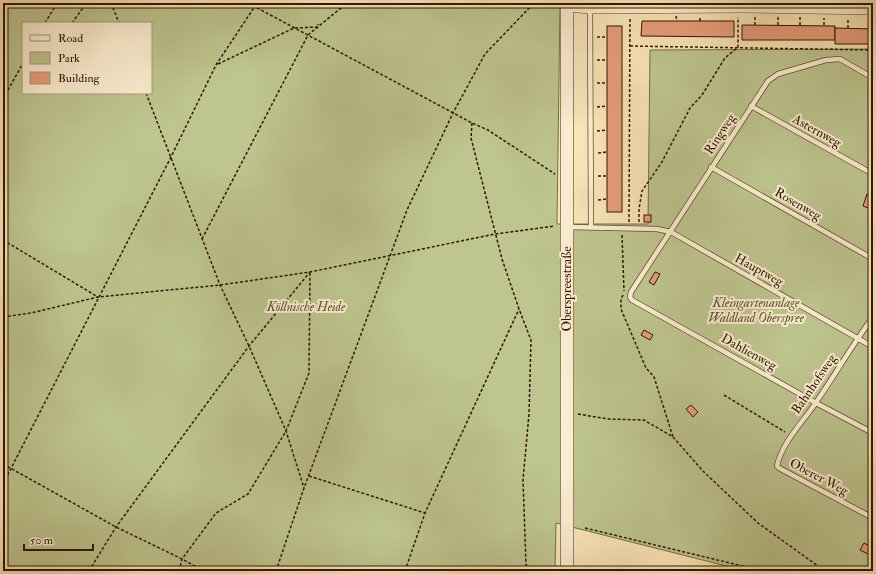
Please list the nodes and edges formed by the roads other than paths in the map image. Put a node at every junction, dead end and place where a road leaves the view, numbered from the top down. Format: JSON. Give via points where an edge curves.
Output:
{"nodes":[{"id":1,"x":567,"y":5,"type":"edge"},
{"id":2,"x":590,"y":8,"type":"junction"},
{"id":3,"x":872,"y":13,"type":"edge"},
{"id":4,"x":873,"y":78,"type":"edge"},
{"id":5,"x":751,"y":106,"type":"junction"},
{"id":6,"x":711,"y":167,"type":"junction"},
{"id":7,"x":873,"y":174,"type":"edge"},
{"id":8,"x":567,"y":227,"type":"junction"},
{"id":9,"x":591,"y":227,"type":"junction"},
{"id":10,"x":671,"y":232,"type":"junction"},
{"id":11,"x":873,"y":259,"type":"edge"},
{"id":12,"x":630,"y":297,"type":"joint"},
{"id":13,"x":873,"y":317,"type":"edge"},
{"id":14,"x":858,"y":338,"type":"junction"},
{"id":15,"x":873,"y":347,"type":"edge"},
{"id":16,"x":816,"y":402,"type":"junction"},
{"id":17,"x":873,"y":433,"type":"edge"},
{"id":18,"x":777,"y":466,"type":"joint"},
{"id":19,"x":873,"y":518,"type":"edge"},
{"id":20,"x":567,"y":571,"type":"edge"},
{"id":21,"x":593,"y":571,"type":"edge"}],
"edges":[{"from":1,"to":2,"type":"street","name":"Oberspreestraße"},
{"from":1,"to":8,"type":"main road","name":"Oberspreestraße"},
{"from":2,"to":3,"type":"street","name":"Oberspreestraße","via":[[740,8]]},
{"from":2,"to":9,"type":"lane"},
{"from":4,"to":5,"type":"lane","name":"Ringweg","via":[[840,59],[826,60],[778,74],[768,81]]},
{"from":5,"to":6,"type":"lane","name":"Ringweg"},
{"from":5,"to":7,"type":"lane","name":"Asternweg"},
{"from":6,"to":10,"type":"lane","name":"Ringweg"},
{"from":6,"to":11,"type":"lane","name":"Rosenweg"},
{"from":8,"to":9,"type":"lane","name":"Hauptweg"},
{"from":8,"to":20,"type":"main road","name":"Oberspreestraße"},
{"from":9,"to":10,"type":"lane","name":"Hauptweg","via":[[629,227]]},
{"from":10,"to":12,"type":"lane","name":"Ringweg"},
{"from":10,"to":14,"type":"lane","name":"Hauptweg"},
{"from":12,"to":16,"type":"lane","name":"Dahlienweg"},
{"from":13,"to":14,"type":"lane","name":"Bahnhofsweg"},
{"from":14,"to":15,"type":"lane","name":"Hauptweg"},
{"from":14,"to":16,"type":"lane","name":"Bahnhofsweg"},
{"from":16,"to":17,"type":"lane","name":"Dahlienweg"},
{"from":16,"to":18,"type":"lane","name":"Bahnhofsweg","via":[[791,436]]},
{"from":18,"to":19,"type":"lane","name":"Oberer Weg"},
{"from":20,"to":21,"type":"lane"}]}
